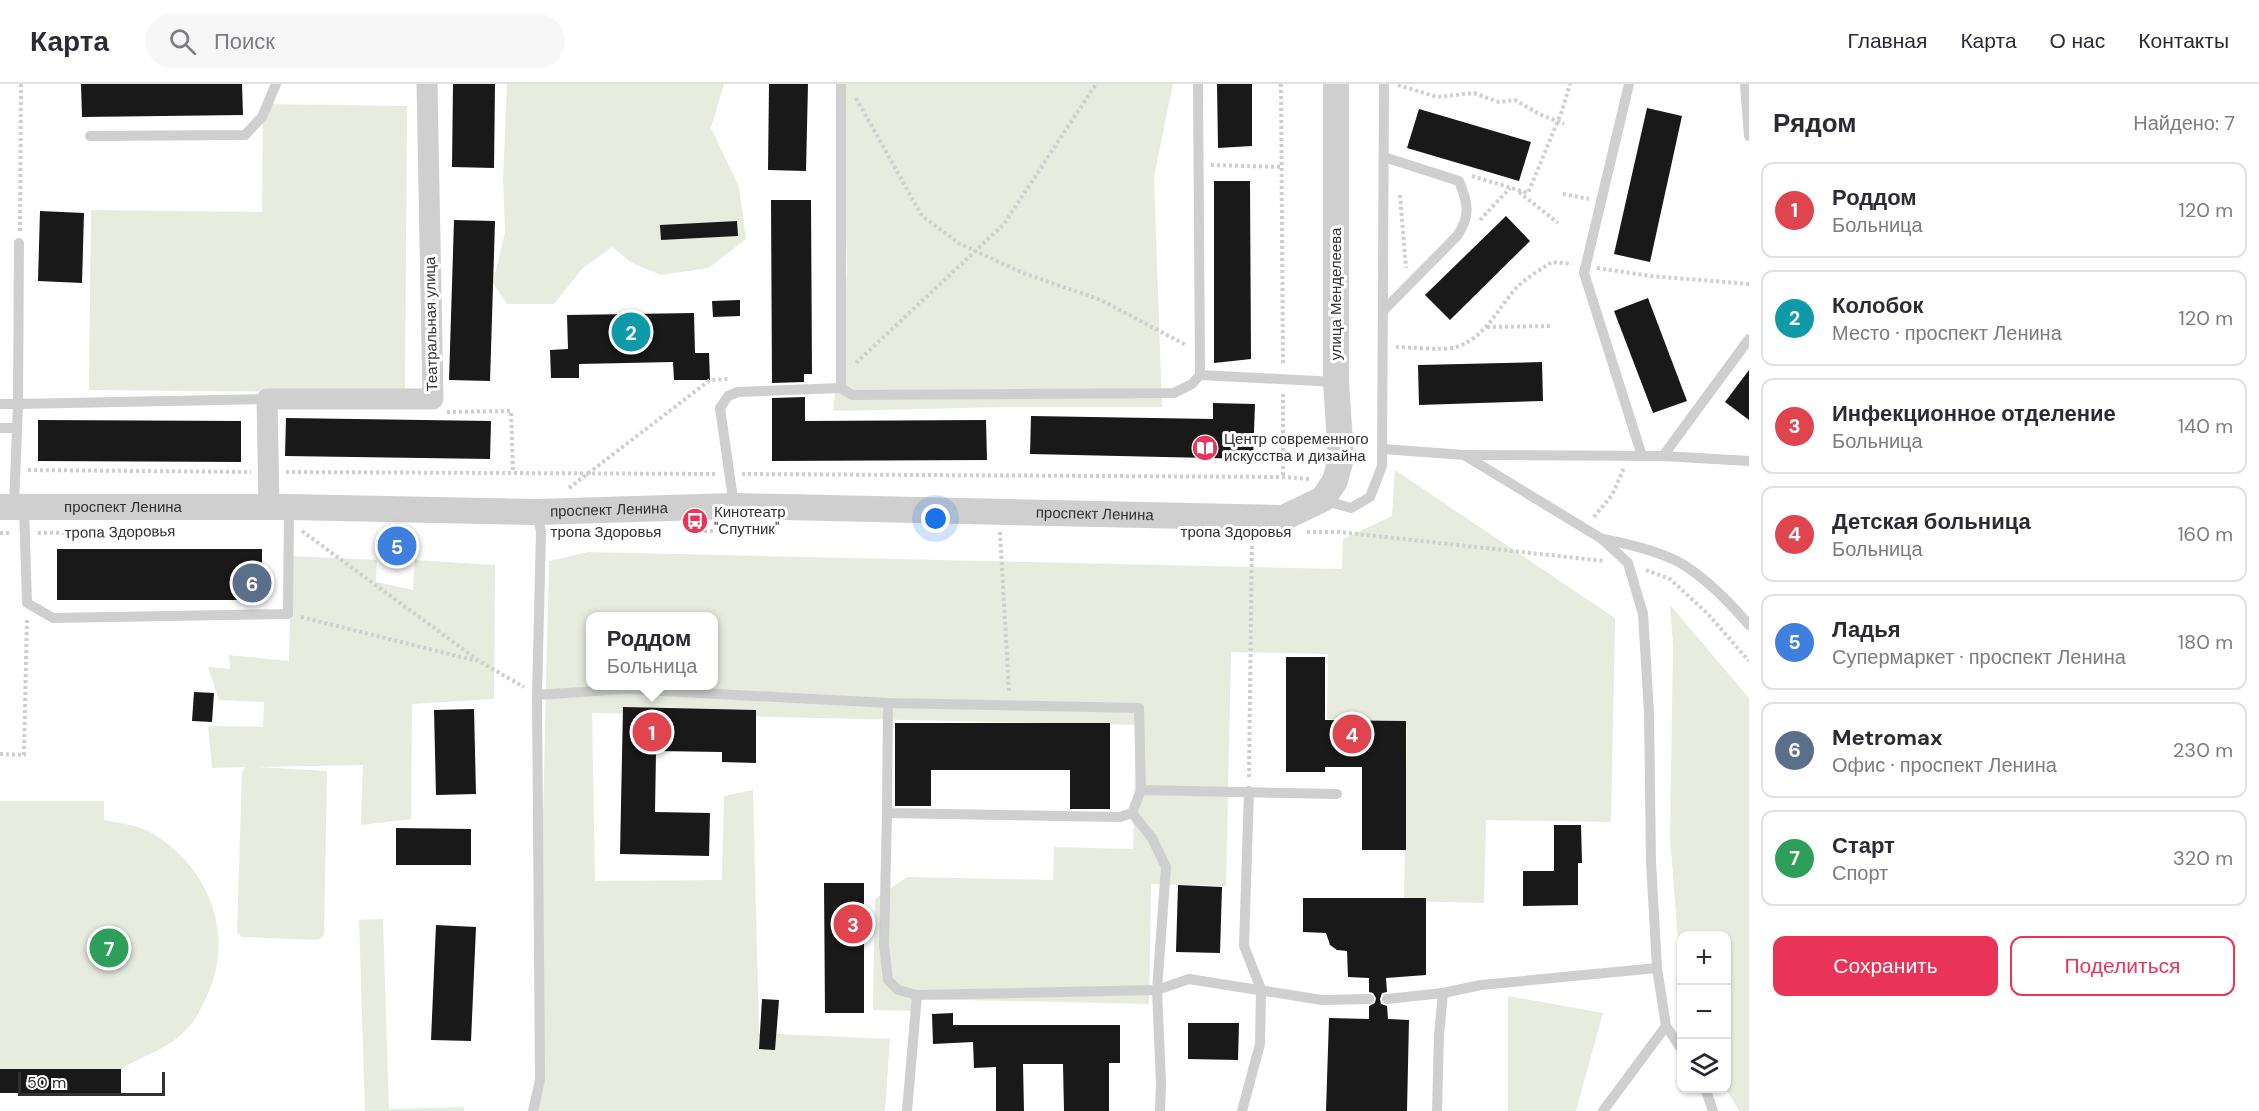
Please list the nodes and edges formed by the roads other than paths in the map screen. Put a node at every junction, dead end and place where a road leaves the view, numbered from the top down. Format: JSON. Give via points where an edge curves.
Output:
{"nodes":[{"id":1,"x":276,"y":84,"type":"edge"},
{"id":2,"x":427,"y":84,"type":"edge"},
{"id":3,"x":841,"y":84,"type":"edge"},
{"id":4,"x":1198,"y":84,"type":"edge"},
{"id":5,"x":1336,"y":84,"type":"edge"},
{"id":6,"x":1384,"y":84,"type":"edge"},
{"id":7,"x":1629,"y":84,"type":"edge"},
{"id":8,"x":1745,"y":84,"type":"edge"},
{"id":9,"x":90,"y":136,"type":"dead end"},
{"id":10,"x":1749,"y":136,"type":"edge"},
{"id":11,"x":1384,"y":157,"type":"junction"},
{"id":12,"x":20,"y":243,"type":"road end"},
{"id":13,"x":1383,"y":311,"type":"junction"},
{"id":14,"x":1749,"y":339,"type":"edge"},
{"id":15,"x":1200,"y":375,"type":"junction"},
{"id":16,"x":1336,"y":382,"type":"junction"},
{"id":17,"x":841,"y":388,"type":"junction"},
{"id":18,"x":267,"y":399,"type":"junction"},
{"id":19,"x":0,"y":404,"type":"edge"},
{"id":20,"x":18,"y":404,"type":"junction"},
{"id":21,"x":0,"y":428,"type":"edge"},
{"id":22,"x":16,"y":428,"type":"junction"},
{"id":23,"x":1383,"y":449,"type":"junction"},
{"id":24,"x":1464,"y":455,"type":"junction"},
{"id":25,"x":1642,"y":456,"type":"junction"},
{"id":26,"x":1664,"y":456,"type":"junction"},
{"id":27,"x":1749,"y":461,"type":"edge"},
{"id":28,"x":1329,"y":490,"type":"junction"},
{"id":29,"x":734,"y":506,"type":"junction"},
{"id":30,"x":13,"y":507,"type":"edge"},
{"id":31,"x":537,"y":512,"type":"junction"},
{"id":32,"x":282,"y":515,"type":"junction"},
{"id":33,"x":1602,"y":538,"type":"junction"},
{"id":34,"x":1749,"y":625,"type":"edge"},
{"id":35,"x":610,"y":690,"type":"edge"},
{"id":36,"x":644,"y":690,"type":"edge"},
{"id":37,"x":537,"y":695,"type":"junction"},
{"id":38,"x":888,"y":703,"type":"junction"},
{"id":39,"x":1141,"y":790,"type":"junction"},
{"id":40,"x":1249,"y":791,"type":"junction"},
{"id":41,"x":1337,"y":794,"type":"dead end"},
{"id":42,"x":887,"y":813,"type":"junction"},
{"id":43,"x":1132,"y":813,"type":"junction"},
{"id":44,"x":1657,"y":968,"type":"junction"},
{"id":45,"x":1261,"y":989,"type":"junction"},
{"id":46,"x":1157,"y":990,"type":"junction"},
{"id":47,"x":1443,"y":993,"type":"junction"},
{"id":48,"x":917,"y":995,"type":"junction"},
{"id":49,"x":1369,"y":999,"type":"dead end"},
{"id":50,"x":1387,"y":999,"type":"dead end"},
{"id":51,"x":1666,"y":1026,"type":"junction"},
{"id":52,"x":1677,"y":1042,"type":"edge"},
{"id":53,"x":1707,"y":1093,"type":"edge"},
{"id":54,"x":533,"y":1111,"type":"edge"},
{"id":55,"x":908,"y":1111,"type":"edge"},
{"id":56,"x":1160,"y":1111,"type":"edge"},
{"id":57,"x":1242,"y":1111,"type":"edge"},
{"id":58,"x":1437,"y":1111,"type":"edge"},
{"id":59,"x":1603,"y":1111,"type":"edge"},
{"id":60,"x":1713,"y":1111,"type":"edge"}],
"edges":[{"from":1,"to":9,"type":"lane","via":[[262,117],[245,135]]},
{"from":2,"to":18,"type":"street","name":"Театральная улица","via":[[433,399]]},
{"from":3,"to":17,"type":"lane"},
{"from":4,"to":15,"type":"lane"},
{"from":5,"to":16,"type":"street","name":"улица Менделеева"},
{"from":6,"to":11,"type":"lane"},
{"from":7,"to":25,"type":"lane","via":[[1584,273]]},
{"from":8,"to":10,"type":"lane"},
{"from":11,"to":13,"type":"lane"},
{"from":11,"to":13,"type":"lane","via":[[1459,181],[1465,197],[1466,222]]},
{"from":12,"to":20,"type":"lane"},
{"from":13,"to":23,"type":"lane"},
{"from":14,"to":26,"type":"lane"},
{"from":15,"to":16,"type":"lane"},
{"from":15,"to":17,"type":"lane","via":[[1174,393],[852,395]]},
{"from":16,"to":28,"type":"street","name":"улица Менделеева","via":[[1341,458]]},
{"from":17,"to":29,"type":"lane","via":[[738,392],[728,396],[720,408]]},
{"from":18,"to":20,"type":"lane"},
{"from":18,"to":32,"type":"street","via":[[268,472]]},
{"from":19,"to":20,"type":"lane"},
{"from":20,"to":22,"type":"lane"},
{"from":21,"to":22,"type":"lane"},
{"from":22,"to":30,"type":"lane"},
{"from":23,"to":24,"type":"lane"},
{"from":23,"to":28,"type":"lane","via":[[1382,466],[1370,497],[1352,508]]},
{"from":24,"to":25,"type":"lane"},
{"from":24,"to":33,"type":"lane"},
{"from":25,"to":26,"type":"lane"},
{"from":26,"to":27,"type":"lane"},
{"from":28,"to":29,"type":"street","name":"проспект Ленина","via":[[1283,518]]},
{"from":29,"to":31,"type":"street","name":"проспект Ленина"},
{"from":30,"to":32,"type":"street","name":"проспект Ленина"},
{"from":30,"to":32,"type":"lane","via":[[23,533],[27,603],[53,618],[288,614]]},
{"from":31,"to":32,"type":"street","name":"проспект Ленина"},
{"from":31,"to":37,"type":"lane","via":[[541,532]]},
{"from":33,"to":34,"type":"lane","via":[[1639,546],[1686,566],[1729,602]]},
{"from":33,"to":44,"type":"lane","via":[[1628,563],[1643,614]]},
{"from":35,"to":37,"type":"lane"},
{"from":36,"to":38,"type":"lane"},
{"from":37,"to":54,"type":"lane","via":[[540,1080]]},
{"from":38,"to":39,"type":"lane","via":[[1139,708]]},
{"from":38,"to":42,"type":"lane"},
{"from":39,"to":40,"type":"lane"},
{"from":39,"to":43,"type":"lane"},
{"from":40,"to":41,"type":"lane"},
{"from":40,"to":45,"type":"lane","via":[[1244,946]]},
{"from":42,"to":43,"type":"lane","via":[[1120,817]]},
{"from":42,"to":48,"type":"lane","via":[[884,945],[888,980],[898,990]]},
{"from":43,"to":46,"type":"lane","via":[[1152,838],[1166,867]]},
{"from":44,"to":47,"type":"lane","via":[[1481,985]]},
{"from":44,"to":51,"type":"lane"},
{"from":45,"to":46,"type":"lane","via":[[1189,978]]},
{"from":45,"to":49,"type":"lane","via":[[1322,1000]]},
{"from":45,"to":57,"type":"lane","via":[[1260,1044]]},
{"from":46,"to":48,"type":"lane"},
{"from":46,"to":56,"type":"lane"},
{"from":47,"to":50,"type":"lane"},
{"from":47,"to":58,"type":"lane"},
{"from":48,"to":55,"type":"lane"},
{"from":51,"to":52,"type":"lane"},
{"from":51,"to":59,"type":"lane"},
{"from":53,"to":60,"type":"lane"}]}
